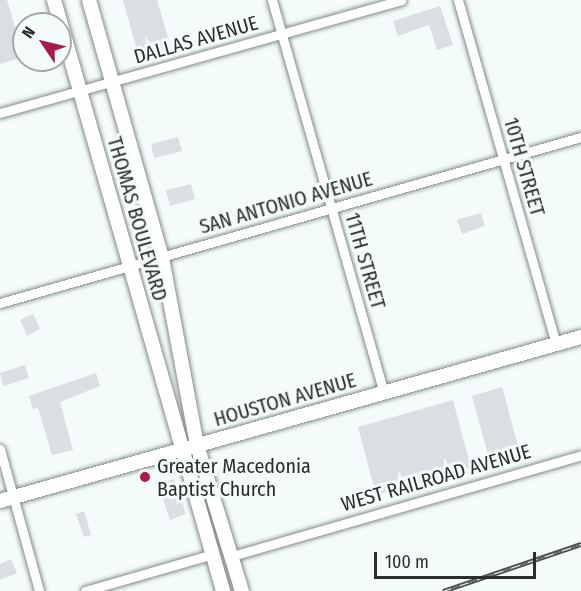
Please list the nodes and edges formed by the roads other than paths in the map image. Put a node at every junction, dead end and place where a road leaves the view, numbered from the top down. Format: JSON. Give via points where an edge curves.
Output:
{"nodes":[{"id":1,"x":54,"y":0,"type":"edge"},
{"id":2,"x":89,"y":0,"type":"edge"},
{"id":3,"x":272,"y":0,"type":"edge"},
{"id":4,"x":401,"y":0,"type":"edge"},
{"id":5,"x":458,"y":0,"type":"edge"},
{"id":6,"x":282,"y":34,"type":"junction"},
{"id":7,"x":112,"y":82,"type":"junction"},
{"id":8,"x":80,"y":91,"type":"junction"},
{"id":9,"x":0,"y":113,"type":"edge"},
{"id":10,"x":581,"y":136,"type":"edge"},
{"id":11,"x":503,"y":159,"type":"junction"},
{"id":12,"x":332,"y":208,"type":"junction"},
{"id":13,"x":162,"y":258,"type":"junction"},
{"id":14,"x":130,"y":267,"type":"junction"},
{"id":15,"x":0,"y":303,"type":"edge"},
{"id":16,"x":581,"y":337,"type":"edge"},
{"id":17,"x":556,"y":344,"type":"junction"},
{"id":18,"x":384,"y":393,"type":"junction"},
{"id":19,"x":197,"y":446,"type":"junction"},
{"id":20,"x":0,"y":449,"type":"edge"},
{"id":21,"x":183,"y":450,"type":"junction"},
{"id":22,"x":581,"y":455,"type":"edge"},
{"id":23,"x":7,"y":500,"type":"edge"},
{"id":24,"x":213,"y":554,"type":"junction"},
{"id":25,"x":232,"y":556,"type":"junction"},
{"id":26,"x":39,"y":591,"type":"edge"},
{"id":27,"x":85,"y":591,"type":"edge"},
{"id":28,"x":223,"y":591,"type":"edge"},
{"id":29,"x":242,"y":591,"type":"edge"}],
"edges":[{"from":1,"to":8,"type":"main road","name":"THOMAS BOULEVARD"},
{"from":2,"to":7,"type":"main road","name":"THOMAS BOULEVARD"},
{"from":3,"to":6,"type":"street","name":"11TH STREET"},
{"from":4,"to":6,"type":"street","name":"DALLAS AVENUE"},
{"from":5,"to":11,"type":"street","name":"10TH STREET"},
{"from":6,"to":7,"type":"street","name":"DALLAS AVENUE"},
{"from":6,"to":12,"type":"street","name":"11TH STREET"},
{"from":7,"to":8,"type":"street","name":"DALLAS AVENUE"},
{"from":7,"to":13,"type":"main road","name":"THOMAS BOULEVARD"},
{"from":8,"to":9,"type":"street","name":"DALLAS AVENUE"},
{"from":8,"to":14,"type":"main road","name":"THOMAS BOULEVARD"},
{"from":10,"to":11,"type":"street","name":"SAN ANTONIO AVENUE"},
{"from":11,"to":12,"type":"street","name":"SAN ANTONIO AVENUE"},
{"from":11,"to":17,"type":"street","name":"10TH STREET"},
{"from":12,"to":13,"type":"street","name":"SAN ANTONIO AVENUE"},
{"from":12,"to":18,"type":"street","name":"11TH STREET"},
{"from":13,"to":14,"type":"street","name":"SAN ANTONIO AVENUE"},
{"from":13,"to":19,"type":"main road","name":"THOMAS BOULEVARD"},
{"from":14,"to":15,"type":"street","name":"SAN ANTONIO AVENUE"},
{"from":14,"to":21,"type":"main road","name":"THOMAS BOULEVARD"},
{"from":16,"to":17,"type":"main road","name":"HOUSTON AVENUE"},
{"from":17,"to":18,"type":"main road","name":"HOUSTON AVENUE"},
{"from":18,"to":19,"type":"main road","name":"HOUSTON AVENUE"},
{"from":19,"to":21,"type":"main road","name":"HOUSTON AVENUE"},
{"from":19,"to":25,"type":"main road","name":"THOMAS BOULEVARD"},
{"from":20,"to":23,"type":"street"},
{"from":21,"to":23,"type":"main road","name":"HOUSTON AVENUE"},
{"from":21,"to":24,"type":"main road","name":"THOMAS BOULEVARD"},
{"from":22,"to":25,"type":"street","name":"WEST RAILROAD AVENUE"},
{"from":23,"to":26,"type":"street"},
{"from":24,"to":27,"type":"street"},
{"from":24,"to":28,"type":"main road","name":"THOMAS BOULEVARD"},
{"from":25,"to":29,"type":"main road","name":"THOMAS BOULEVARD"}]}
